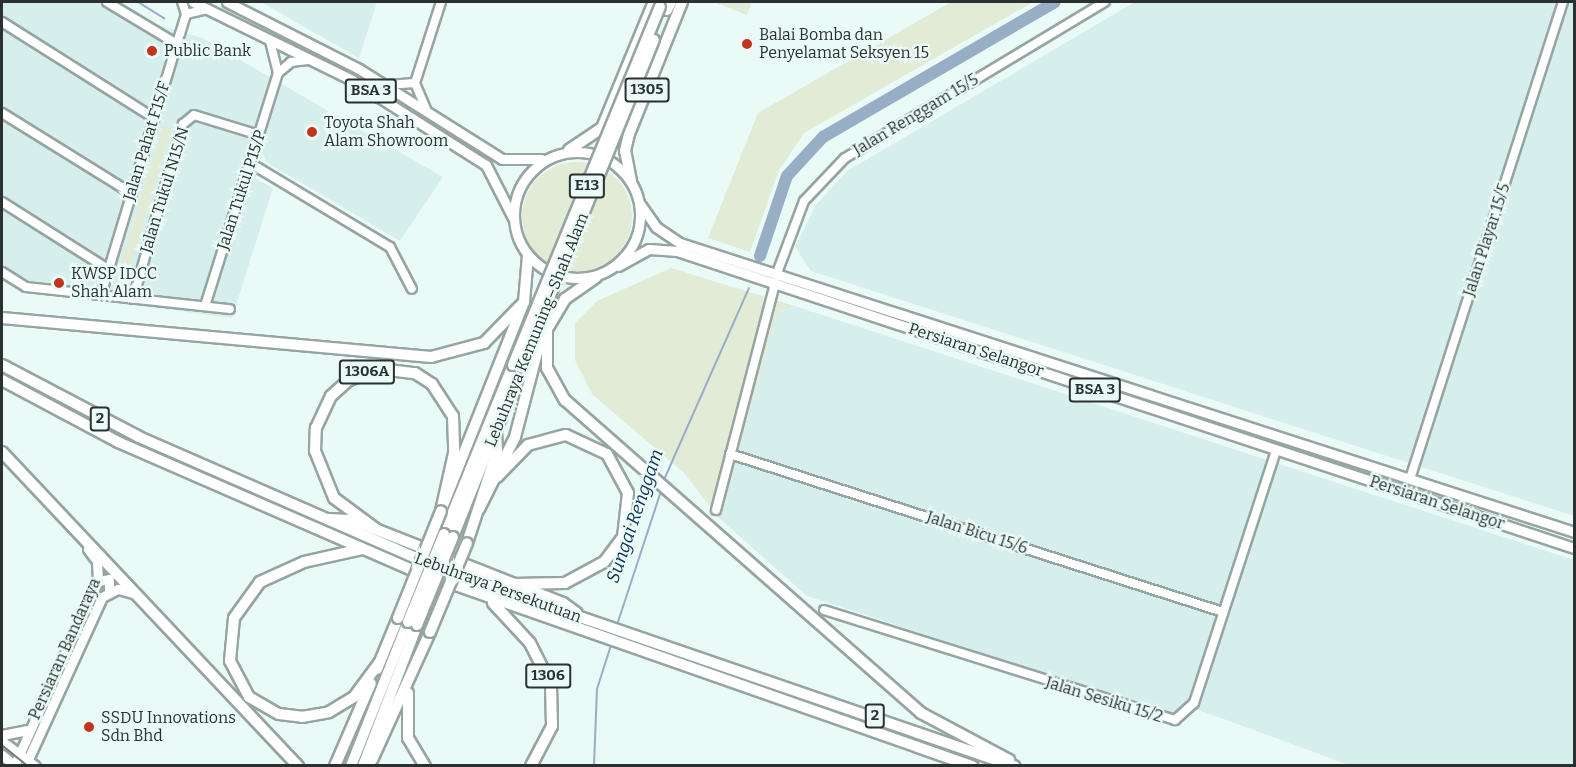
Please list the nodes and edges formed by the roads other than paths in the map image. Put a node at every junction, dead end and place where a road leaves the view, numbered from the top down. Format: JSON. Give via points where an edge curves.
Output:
{"nodes":[{"id":1,"x":107,"y":2,"type":"edge"},
{"id":2,"x":182,"y":2,"type":"edge"},
{"id":3,"x":193,"y":2,"type":"edge"},
{"id":4,"x":227,"y":2,"type":"edge"},
{"id":5,"x":441,"y":2,"type":"edge"},
{"id":6,"x":682,"y":2,"type":"edge"},
{"id":7,"x":1106,"y":2,"type":"edge"},
{"id":8,"x":1563,"y":2,"type":"edge"},
{"id":9,"x":663,"y":4,"type":"edge"},
{"id":10,"x":207,"y":9,"type":"junction"},
{"id":11,"x":186,"y":14,"type":"junction"},
{"id":12,"x":2,"y":22,"type":"edge"},
{"id":13,"x":270,"y":42,"type":"junction"},
{"id":14,"x":177,"y":44,"type":"junction"},
{"id":15,"x":308,"y":60,"type":"junction"},
{"id":16,"x":278,"y":73,"type":"junction"},
{"id":17,"x":415,"y":83,"type":"junction"},
{"id":18,"x":386,"y":85,"type":"junction"},
{"id":19,"x":2,"y":112,"type":"edge"},
{"id":20,"x":429,"y":113,"type":"junction"},
{"id":21,"x":154,"y":118,"type":"junction"},
{"id":22,"x":259,"y":135,"type":"junction"},
{"id":23,"x":570,"y":150,"type":"junction"},
{"id":24,"x":547,"y":158,"type":"junction"},
{"id":25,"x":250,"y":163,"type":"junction"},
{"id":26,"x":631,"y":181,"type":"junction"},
{"id":27,"x":131,"y":193,"type":"junction"},
{"id":28,"x":2,"y":202,"type":"edge"},
{"id":29,"x":640,"y":204,"type":"junction"},
{"id":30,"x":513,"y":220,"type":"junction"},
{"id":31,"x":528,"y":255,"type":"junction"},
{"id":32,"x":618,"y":266,"type":"junction"},
{"id":33,"x":108,"y":268,"type":"junction"},
{"id":34,"x":2,"y":272,"type":"edge"},
{"id":35,"x":596,"y":277,"type":"junction"},
{"id":36,"x":776,"y":278,"type":"junction"},
{"id":37,"x":411,"y":289,"type":"dead end"},
{"id":38,"x":101,"y":295,"type":"junction"},
{"id":39,"x":133,"y":299,"type":"junction"},
{"id":40,"x":524,"y":302,"type":"junction"},
{"id":41,"x":205,"y":306,"type":"junction"},
{"id":42,"x":230,"y":309,"type":"dead end"},
{"id":43,"x":2,"y":318,"type":"edge"},
{"id":44,"x":547,"y":329,"type":"junction"},
{"id":45,"x":2,"y":365,"type":"edge"},
{"id":46,"x":517,"y":366,"type":"junction"},
{"id":47,"x":2,"y":380,"type":"edge"},
{"id":48,"x":505,"y":387,"type":"junction"},
{"id":49,"x":485,"y":411,"type":"junction"},
{"id":50,"x":496,"y":430,"type":"junction"},
{"id":51,"x":1276,"y":450,"type":"junction"},
{"id":52,"x":2,"y":452,"type":"edge"},
{"id":53,"x":730,"y":454,"type":"junction"},
{"id":54,"x":497,"y":477,"type":"junction"},
{"id":55,"x":1410,"y":478,"type":"junction"},
{"id":56,"x":478,"y":508,"type":"junction"},
{"id":57,"x":716,"y":510,"type":"dead end"},
{"id":58,"x":441,"y":512,"type":"junction"},
{"id":59,"x":324,"y":519,"type":"junction"},
{"id":60,"x":375,"y":529,"type":"junction"},
{"id":61,"x":1575,"y":532,"type":"edge"},
{"id":62,"x":78,"y":535,"type":"junction"},
{"id":63,"x":448,"y":535,"type":"junction"},
{"id":64,"x":1575,"y":548,"type":"edge"},
{"id":65,"x":362,"y":549,"type":"junction"},
{"id":66,"x":98,"y":580,"type":"junction"},
{"id":67,"x":512,"y":584,"type":"junction"},
{"id":68,"x":109,"y":590,"type":"junction"},
{"id":69,"x":133,"y":594,"type":"junction"},
{"id":70,"x":490,"y":600,"type":"junction"},
{"id":71,"x":824,"y":610,"type":"dead end"},
{"id":72,"x":1223,"y":612,"type":"junction"},
{"id":73,"x":586,"y":620,"type":"junction"},
{"id":74,"x":408,"y":621,"type":"junction"},
{"id":75,"x":379,"y":663,"type":"junction"},
{"id":76,"x":409,"y":687,"type":"junction"},
{"id":77,"x":28,"y":730,"type":"junction"},
{"id":78,"x":2,"y":735,"type":"edge"},
{"id":79,"x":38,"y":735,"type":"junction"},
{"id":80,"x":2,"y":741,"type":"edge"},
{"id":81,"x":2,"y":756,"type":"edge"},
{"id":82,"x":27,"y":761,"type":"edge"},
{"id":83,"x":5,"y":765,"type":"edge"},
{"id":84,"x":15,"y":765,"type":"edge"},
{"id":85,"x":40,"y":765,"type":"edge"},
{"id":86,"x":298,"y":765,"type":"edge"},
{"id":87,"x":335,"y":765,"type":"edge"},
{"id":88,"x":351,"y":765,"type":"edge"},
{"id":89,"x":363,"y":765,"type":"edge"},
{"id":90,"x":369,"y":765,"type":"edge"},
{"id":91,"x":425,"y":765,"type":"edge"},
{"id":92,"x":531,"y":765,"type":"edge"},
{"id":93,"x":972,"y":765,"type":"edge"},
{"id":94,"x":1016,"y":765,"type":"edge"}],
"edges":[{"from":1,"to":14,"type":"street"},
{"from":2,"to":11,"type":"street"},
{"from":3,"to":10,"type":"main road","number":"BSA 3"},
{"from":4,"to":18,"type":"main road","number":"BSA 3"},
{"from":5,"to":17,"type":"street"},
{"from":6,"to":26,"type":"highway","number":"1305","via":[[629,134],[625,151]]},
{"from":7,"to":36,"type":"street","name":"Jalan Renggam 15/5","via":[[892,128],[829,172],[793,221]]},
{"from":8,"to":55,"type":"street","name":"Jalan Playar 15/5"},
{"from":9,"to":23,"type":"highway","via":[[602,128]]},
{"from":9,"to":46,"type":"highway","name":"Lebuhraya Kemuning–Shah Alam","number":"E13","bridge":true},
{"from":10,"to":11,"type":"street"},
{"from":10,"to":13,"type":"main road","number":"BSA 3"},
{"from":11,"to":14,"type":"street","name":"Jalan Pahat F15/F"},
{"from":12,"to":21,"type":"street"},
{"from":13,"to":15,"type":"main road","number":"BSA 3"},
{"from":13,"to":16,"type":"street"},
{"from":14,"to":21,"type":"street","name":"Jalan Pahat F15/F"},
{"from":15,"to":16,"type":"street","via":[[291,62]]},
{"from":15,"to":30,"type":"main road","number":"BSA 3","via":[[376,94],[486,165]]},
{"from":16,"to":22,"type":"street","name":"Jalan Tukul P15/P"},
{"from":17,"to":18,"type":"street"},
{"from":17,"to":20,"type":"street"},
{"from":18,"to":20,"type":"main road","number":"BSA 3"},
{"from":19,"to":27,"type":"street"},
{"from":20,"to":24,"type":"main road","number":"BSA 3","via":[[502,159],[519,163]]},
{"from":21,"to":27,"type":"street","name":"Jalan Pahat F15/F"},
{"from":22,"to":25,"type":"street","name":"Jalan Tukul P15/P"},
{"from":22,"to":39,"type":"street","name":"Jalan Tukul N15/N","via":[[194,115],[183,124]]},
{"from":23,"to":24,"type":"main road"},
{"from":23,"to":26,"type":"main road","via":[[608,160]]},
{"from":24,"to":30,"type":"main road","via":[[519,189]]},
{"from":25,"to":37,"type":"street","via":[[390,247]]},
{"from":25,"to":41,"type":"street","name":"Jalan Tukul P15/P"},
{"from":26,"to":29,"type":"main road"},
{"from":27,"to":33,"type":"street","name":"Jalan Pahat F15/F"},
{"from":28,"to":33,"type":"street"},
{"from":29,"to":32,"type":"main road","via":[[634,238]]},
{"from":29,"to":36,"type":"main road","name":"Persiaran Selangor","number":"BSA 3","via":[[656,227],[680,243]]},
{"from":30,"to":31,"type":"main road"},
{"from":31,"to":35,"type":"main road","via":[[555,274]]},
{"from":31,"to":40,"type":"highway"},
{"from":32,"to":35,"type":"main road"},
{"from":32,"to":36,"type":"main road","name":"Persiaran Selangor","number":"BSA 3","via":[[662,247]]},
{"from":33,"to":38,"type":"street","name":"Jalan Pahat F15/F"},
{"from":34,"to":38,"type":"street","via":[[26,287]]},
{"from":35,"to":44,"type":"highway","via":[[573,290]]},
{"from":36,"to":51,"type":"main road","name":"Persiaran Selangor","number":"BSA 3"},
{"from":36,"to":53,"type":"street"},
{"from":36,"to":55,"type":"main road","name":"Persiaran Selangor","number":"BSA 3"},
{"from":38,"to":39,"type":"street"},
{"from":39,"to":41,"type":"street"},
{"from":40,"to":43,"type":"highway","via":[[484,343],[431,357]]},
{"from":40,"to":49,"type":"highway"},
{"from":41,"to":42,"type":"street"},
{"from":44,"to":54,"type":"highway"},
{"from":44,"to":94,"type":"highway","via":[[547,368],[565,400],[921,714]]},
{"from":45,"to":59,"type":"highway","name":"Lebuhraya Persekutuan","number":"2","via":[[139,437]]},
{"from":46,"to":48,"type":"highway","name":"Lebuhraya Kemuning–Shah Alam","number":"E13"},
{"from":46,"to":50,"type":"highway","name":"Lebuhraya Kemuning–Shah Alam","number":"E13"},
{"from":47,"to":65,"type":"highway","name":"Lebuhraya Persekutuan","number":"2","via":[[118,442]]},
{"from":48,"to":49,"type":"highway"},
{"from":48,"to":63,"type":"highway","name":"Lebuhraya Kemuning–Shah Alam","number":"E13"},
{"from":49,"to":58,"type":"highway"},
{"from":50,"to":56,"type":"highway","via":[[497,451]]},
{"from":50,"to":63,"type":"highway","name":"Lebuhraya Kemuning–Shah Alam","number":"E13"},
{"from":51,"to":64,"type":"main road","name":"Persiaran Selangor","number":"BSA 3"},
{"from":51,"to":72,"type":"street","name":"Jalan Sesiku 15/2"},
{"from":52,"to":62,"type":"highway"},
{"from":53,"to":57,"type":"street"},
{"from":53,"to":72,"type":"street","name":"Jalan Bicu 15/6"},
{"from":54,"to":56,"type":"highway"},
{"from":54,"to":67,"type":"highway","via":[[528,445],[567,435],[607,454],[628,493],[623,537],[604,562],[565,584]]},
{"from":55,"to":61,"type":"main road","name":"Persiaran Selangor","number":"BSA 3"},
{"from":56,"to":76,"type":"highway","bridge":true},
{"from":58,"to":60,"type":"highway","number":"1306A","via":[[456,434],[450,408],[432,384],[415,373],[380,369],[349,380],[331,396],[316,428],[315,451],[334,498]]},
{"from":58,"to":74,"type":"highway","bridge":true},
{"from":59,"to":60,"type":"highway","via":[[352,520]]},
{"from":59,"to":73,"type":"highway","name":"Lebuhraya Persekutuan","number":"2","via":[[446,571]]},
{"from":60,"to":67,"type":"highway"},
{"from":62,"to":66,"type":"main road","name":"Persiaran Bandaraya","via":[[97,561]]},
{"from":62,"to":69,"type":"highway"},
{"from":63,"to":74,"type":"highway","name":"Lebuhraya Kemuning–Shah Alam","number":"E13","bridge":true},
{"from":65,"to":70,"type":"highway","name":"Lebuhraya Persekutuan","number":"2"},
{"from":65,"to":75,"type":"highway","via":[[304,562],[260,582],[234,618],[230,661],[249,697],[279,714],[302,717],[342,705]]},
{"from":66,"to":68,"type":"main road","via":[[109,579]]},
{"from":66,"to":77,"type":"main road","name":"Persiaran Bandaraya"},
{"from":67,"to":73,"type":"highway","via":[[564,603]]},
{"from":68,"to":69,"type":"main road","name":"Persiaran Bandaraya"},
{"from":68,"to":79,"type":"main road","name":"Persiaran Bandaraya"},
{"from":69,"to":86,"type":"highway"},
{"from":70,"to":92,"type":"highway","number":"1306","via":[[530,643],[551,685],[552,726]]},
{"from":70,"to":93,"type":"highway","name":"Lebuhraya Persekutuan","number":"2"},
{"from":71,"to":72,"type":"street","name":"Jalan Sesiku 15/2","via":[[1167,720],[1182,717],[1194,703]]},
{"from":73,"to":94,"type":"highway","name":"Lebuhraya Persekutuan","number":"2"},
{"from":74,"to":75,"type":"highway"},
{"from":74,"to":88,"type":"highway"},
{"from":74,"to":89,"type":"highway"},
{"from":75,"to":87,"type":"highway"},
{"from":76,"to":90,"type":"highway"},
{"from":76,"to":91,"type":"highway","via":[[408,738]]},
{"from":77,"to":78,"type":"main road"},
{"from":77,"to":82,"type":"main road","name":"Persiaran Bandaraya"},
{"from":79,"to":82,"type":"main road","name":"Persiaran Bandaraya"},
{"from":79,"to":85,"type":"main road"},
{"from":80,"to":82,"type":"main road"},
{"from":81,"to":83,"type":"main road"},
{"from":81,"to":84,"type":"main road"},
{"from":82,"to":84,"type":"main road","name":"Persiaran Bandaraya"}]}
